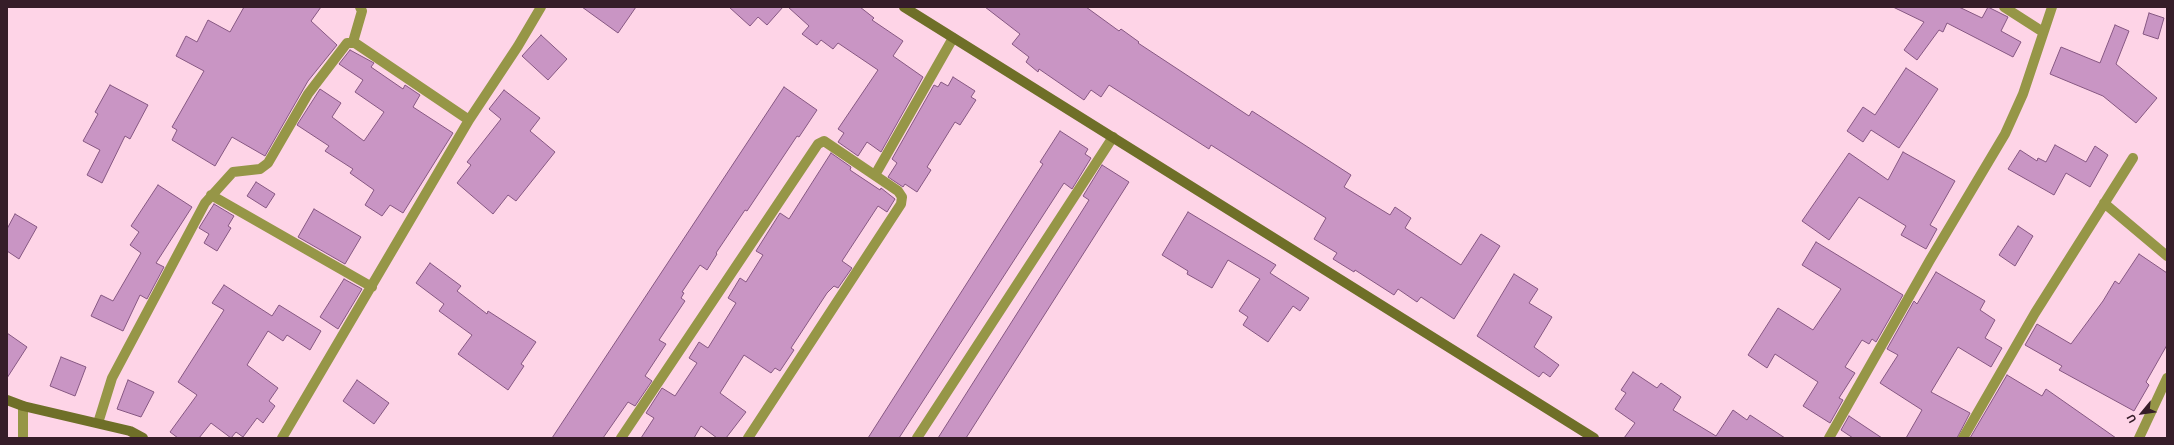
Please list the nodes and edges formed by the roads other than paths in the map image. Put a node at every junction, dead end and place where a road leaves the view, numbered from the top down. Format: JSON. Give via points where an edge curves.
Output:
{"nodes":[{"id":1,"x":360,"y":7,"type":"edge"},
{"id":2,"x":541,"y":7,"type":"edge"},
{"id":3,"x":904,"y":7,"type":"edge"},
{"id":4,"x":2004,"y":7,"type":"edge"},
{"id":5,"x":2052,"y":7,"type":"edge"},
{"id":6,"x":2043,"y":32,"type":"junction"},
{"id":7,"x":953,"y":38,"type":"junction"},
{"id":8,"x":352,"y":42,"type":"junction"},
{"id":9,"x":469,"y":120,"type":"junction"},
{"id":10,"x":1113,"y":137,"type":"junction"},
{"id":11,"x":2133,"y":158,"type":"dead end"},
{"id":12,"x":875,"y":175,"type":"junction"},
{"id":13,"x":211,"y":195,"type":"junction"},
{"id":14,"x":2104,"y":203,"type":"junction"},
{"id":15,"x":2167,"y":256,"type":"edge"},
{"id":16,"x":372,"y":287,"type":"junction"},
{"id":17,"x":2167,"y":378,"type":"edge"},
{"id":18,"x":7,"y":400,"type":"edge"},
{"id":19,"x":23,"y":406,"type":"junction"},
{"id":20,"x":98,"y":423,"type":"junction"},
{"id":21,"x":1590,"y":436,"type":"edge"},
{"id":22,"x":23,"y":438,"type":"edge"},
{"id":23,"x":144,"y":438,"type":"edge"},
{"id":24,"x":282,"y":438,"type":"edge"},
{"id":25,"x":621,"y":438,"type":"edge"},
{"id":26,"x":748,"y":438,"type":"edge"},
{"id":27,"x":917,"y":438,"type":"edge"},
{"id":28,"x":1829,"y":438,"type":"edge"},
{"id":29,"x":1963,"y":438,"type":"edge"},
{"id":30,"x":2139,"y":438,"type":"edge"}],
"edges":[{"from":1,"to":8,"type":"street","via":[[362,11]]},
{"from":2,"to":9,"type":"street"},
{"from":3,"to":7,"type":"main road"},
{"from":4,"to":6,"type":"street"},
{"from":5,"to":6,"type":"street"},
{"from":6,"to":28,"type":"street","via":[[2023,94],[2005,134]]},
{"from":7,"to":10,"type":"main road"},
{"from":7,"to":12,"type":"street"},
{"from":8,"to":9,"type":"street"},
{"from":8,"to":13,"type":"street","via":[[347,43],[308,94],[268,163],[260,169],[232,172]]},
{"from":9,"to":16,"type":"street"},
{"from":10,"to":21,"type":"main road"},
{"from":10,"to":27,"type":"street"},
{"from":11,"to":14,"type":"street"},
{"from":12,"to":25,"type":"street","via":[[828,142],[818,144]]},
{"from":12,"to":26,"type":"street","via":[[898,191],[902,197],[900,204]]},
{"from":13,"to":16,"type":"street"},
{"from":13,"to":20,"type":"street","via":[[112,378]]},
{"from":14,"to":15,"type":"street"},
{"from":14,"to":29,"type":"street","via":[[2035,313]]},
{"from":16,"to":24,"type":"street"},
{"from":17,"to":30,"type":"street"},
{"from":18,"to":19,"type":"main road"},
{"from":19,"to":20,"type":"main road"},
{"from":19,"to":22,"type":"street"},
{"from":20,"to":23,"type":"main road","via":[[130,431]]}]}
